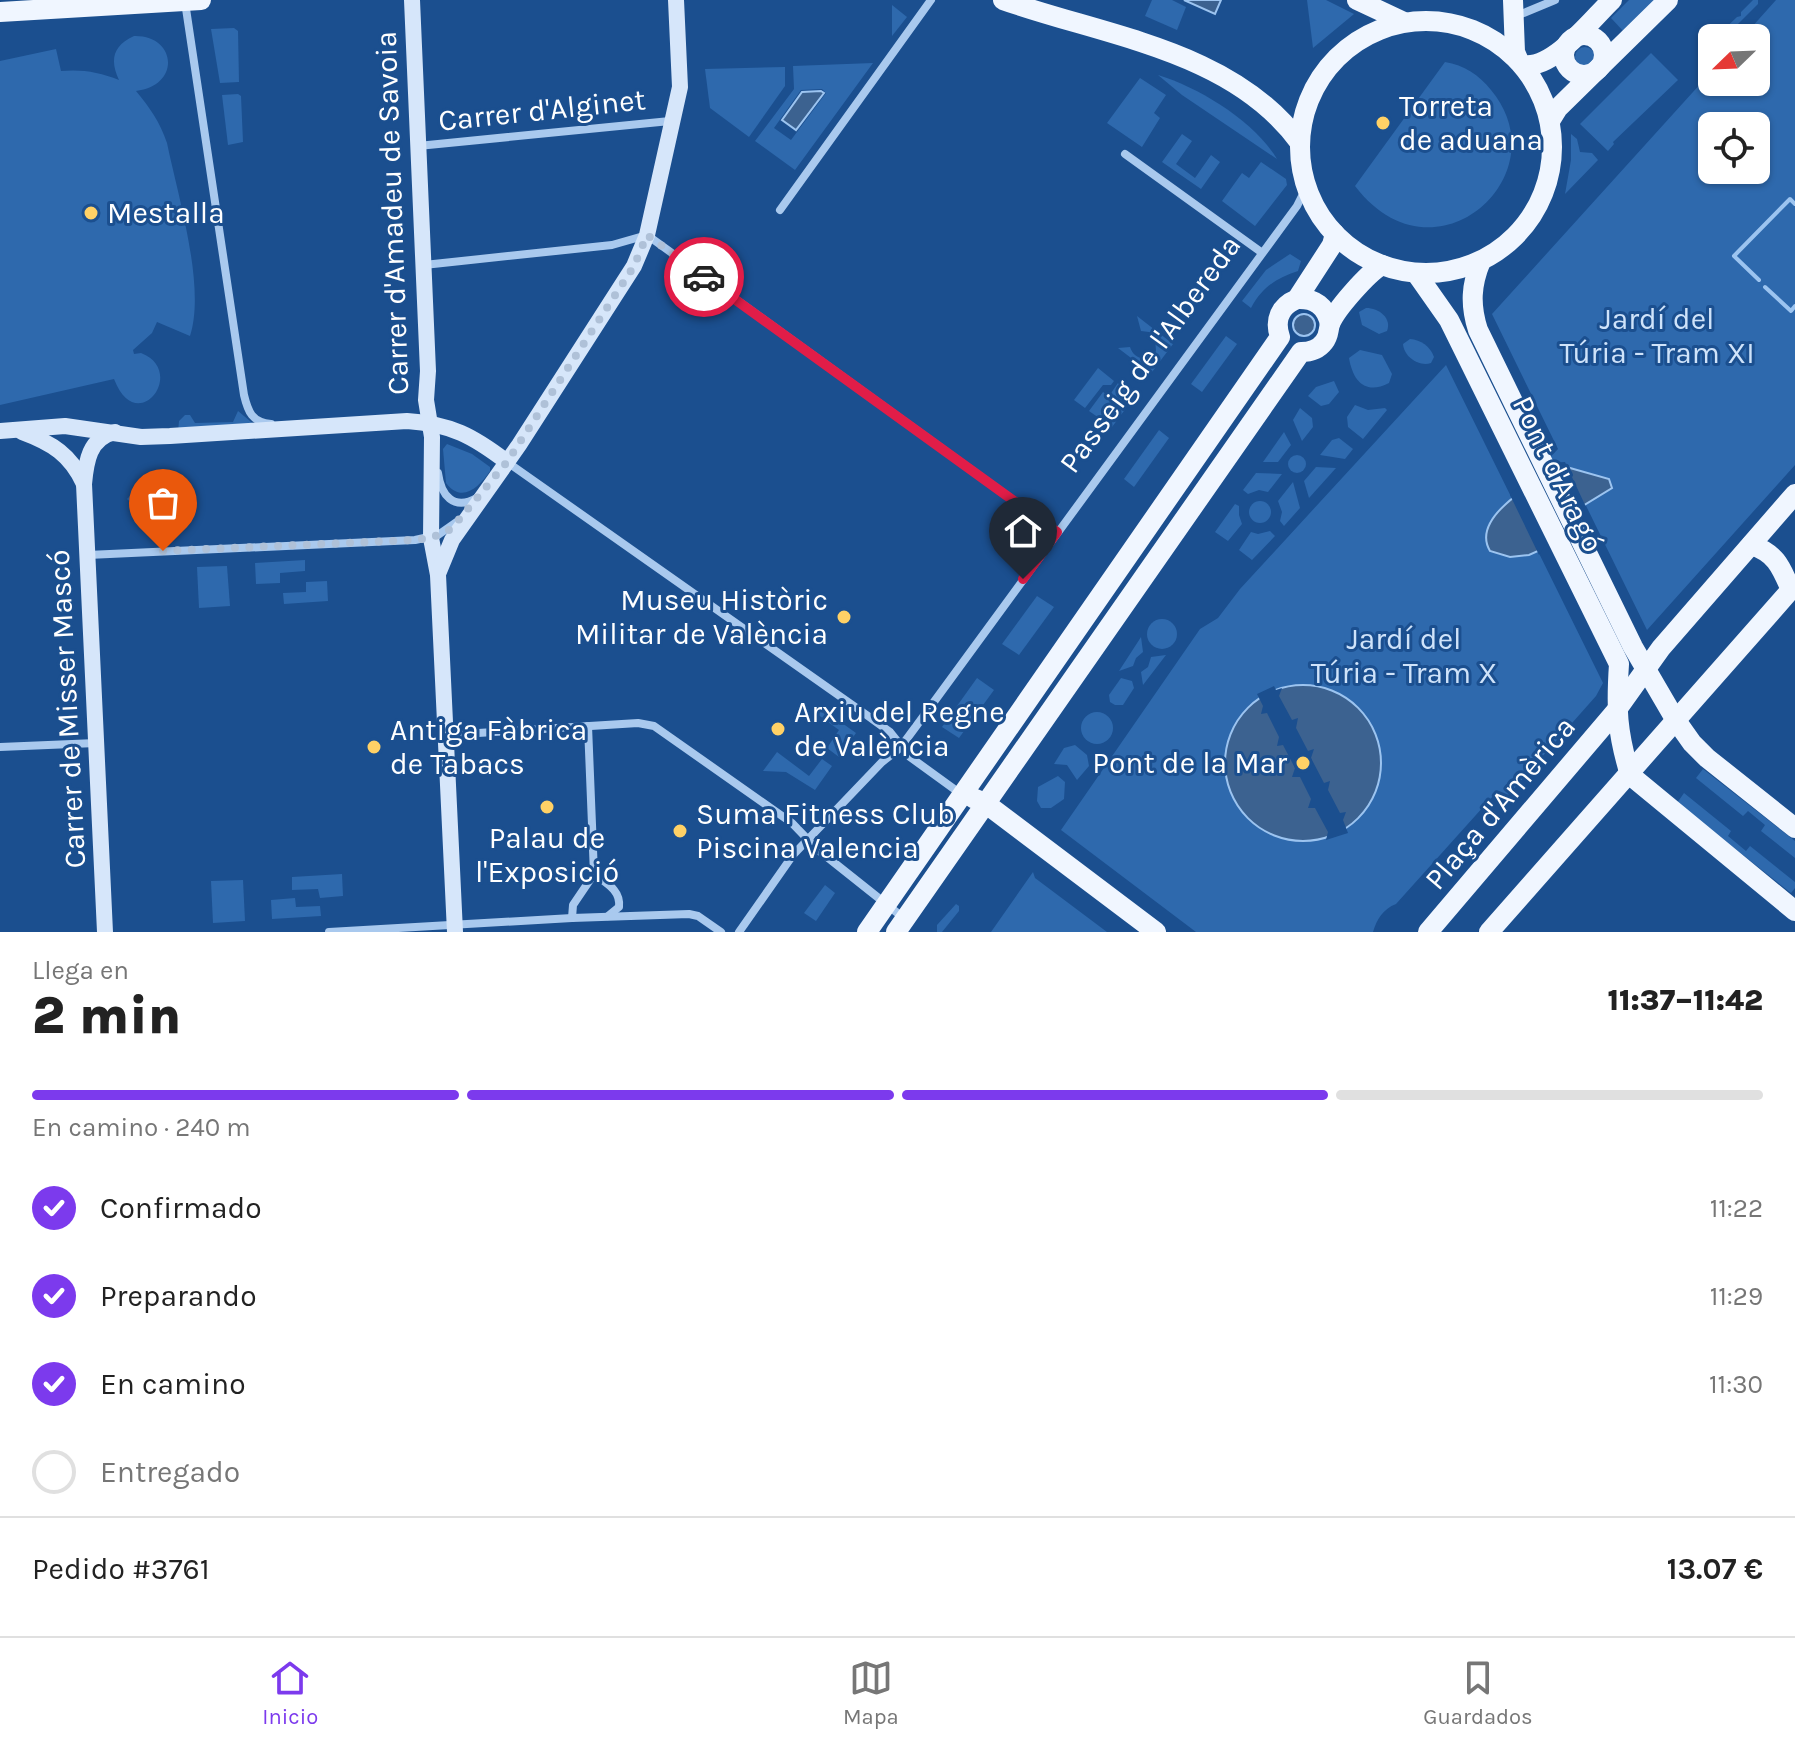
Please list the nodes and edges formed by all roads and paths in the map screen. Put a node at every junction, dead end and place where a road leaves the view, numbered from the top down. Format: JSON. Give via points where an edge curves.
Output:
{"nodes":[{"id":1,"x":412,"y":0,"type":"edge"},
{"id":2,"x":676,"y":0,"type":"edge"},
{"id":3,"x":931,"y":0,"type":"edge"},
{"id":4,"x":1003,"y":0,"type":"edge"},
{"id":5,"x":1357,"y":0,"type":"edge"},
{"id":6,"x":1555,"y":0,"type":"edge"},
{"id":7,"x":1612,"y":0,"type":"edge"},
{"id":8,"x":1668,"y":0,"type":"edge"},
{"id":9,"x":190,"y":1,"type":"edge"},
{"id":10,"x":1513,"y":9,"type":"edge"},
{"id":11,"x":0,"y":12,"type":"edge"},
{"id":12,"x":1404,"y":22,"type":"junction"},
{"id":13,"x":1571,"y":41,"type":"junction"},
{"id":14,"x":1521,"y":62,"type":"junction"},
{"id":15,"x":1598,"y":69,"type":"junction"},
{"id":16,"x":670,"y":121,"type":"junction"},
{"id":17,"x":1550,"y":121,"type":"junction"},
{"id":18,"x":1300,"y":143,"type":"junction"},
{"id":19,"x":418,"y":146,"type":"junction"},
{"id":20,"x":1125,"y":154,"type":"dead end"},
{"id":21,"x":1305,"y":182,"type":"junction"},
{"id":22,"x":780,"y":210,"type":"dead end"},
{"id":23,"x":1335,"y":234,"type":"junction"},
{"id":24,"x":647,"y":235,"type":"junction"},
{"id":25,"x":1261,"y":252,"type":"junction"},
{"id":26,"x":1481,"y":261,"type":"junction"},
{"id":27,"x":424,"y":265,"type":"junction"},
{"id":28,"x":1382,"y":265,"type":"junction"},
{"id":29,"x":1416,"y":273,"type":"junction"},
{"id":30,"x":1297,"y":299,"type":"junction"},
{"id":31,"x":1330,"y":324,"type":"junction"},
{"id":32,"x":1280,"y":337,"type":"junction"},
{"id":33,"x":1301,"y":352,"type":"junction"},
{"id":34,"x":332,"y":427,"type":"junction"},
{"id":35,"x":431,"y":430,"type":"junction"},
{"id":36,"x":9,"y":431,"type":"edge"},
{"id":37,"x":116,"y":432,"type":"junction"},
{"id":38,"x":507,"y":462,"type":"junction"},
{"id":39,"x":493,"y":480,"type":"junction"},
{"id":40,"x":84,"y":484,"type":"junction"},
{"id":41,"x":1795,"y":494,"type":"edge"},
{"id":42,"x":479,"y":496,"type":"junction"},
{"id":43,"x":1057,"y":532,"type":"junction"},
{"id":44,"x":431,"y":538,"type":"junction"},
{"id":45,"x":1751,"y":545,"type":"junction"},
{"id":46,"x":88,"y":555,"type":"junction"},
{"id":47,"x":1117,"y":570,"type":"junction"},
{"id":48,"x":438,"y":575,"type":"junction"},
{"id":49,"x":1144,"y":577,"type":"junction"},
{"id":50,"x":1793,"y":588,"type":"edge"},
{"id":51,"x":1131,"y":595,"type":"junction"},
{"id":52,"x":1645,"y":667,"type":"junction"},
{"id":53,"x":1616,"y":711,"type":"junction"},
{"id":54,"x":1675,"y":719,"type":"junction"},
{"id":55,"x":588,"y":726,"type":"junction"},
{"id":56,"x":446,"y":735,"type":"junction"},
{"id":57,"x":96,"y":743,"type":"junction"},
{"id":58,"x":0,"y":747,"type":"edge"},
{"id":59,"x":900,"y":748,"type":"junction"},
{"id":60,"x":1630,"y":775,"type":"junction"},
{"id":61,"x":962,"y":794,"type":"junction"},
{"id":62,"x":985,"y":803,"type":"junction"},
{"id":63,"x":1795,"y":828,"type":"edge"},
{"id":64,"x":808,"y":839,"type":"junction"},
{"id":65,"x":594,"y":874,"type":"junction"},
{"id":66,"x":886,"y":905,"type":"junction"},
{"id":67,"x":1795,"y":911,"type":"edge"},
{"id":68,"x":607,"y":916,"type":"junction"},
{"id":69,"x":572,"y":918,"type":"junction"},
{"id":70,"x":900,"y":925,"type":"edge"},
{"id":71,"x":455,"y":929,"type":"edge"},
{"id":72,"x":105,"y":932,"type":"edge"},
{"id":73,"x":329,"y":932,"type":"edge"},
{"id":74,"x":721,"y":932,"type":"edge"},
{"id":75,"x":739,"y":932,"type":"edge"},
{"id":76,"x":867,"y":932,"type":"edge"},
{"id":77,"x":1156,"y":932,"type":"edge"},
{"id":78,"x":1428,"y":932,"type":"edge"},
{"id":79,"x":1489,"y":932,"type":"edge"}],
"edges":[{"from":1,"to":19,"type":"street","name":"Carrer d'Amadeu de Savoia"},
{"from":2,"to":16,"type":"street","via":[[680,87]]},
{"from":3,"to":22,"type":"street"},
{"from":4,"to":18,"type":"main road","via":[[1203,66],[1263,105]]},
{"from":5,"to":12,"type":"main road"},
{"from":6,"to":10,"type":"street"},
{"from":7,"to":13,"type":"main road"},
{"from":8,"to":15,"type":"main road"},
{"from":9,"to":11,"type":"main road"},
{"from":9,"to":34,"type":"street","via":[[249,414],[263,423]]},
{"from":10,"to":14,"type":"main road"},
{"from":12,"to":14,"type":"main road","via":[[1451,22],[1488,36]]},
{"from":12,"to":18,"type":"main road","via":[[1373,32],[1340,54],[1311,94]]},
{"from":13,"to":14,"type":"main road","via":[[1547,61],[1532,67]]},
{"from":13,"to":15,"type":"main road","via":[[1583,35],[1601,44],[1604,57]]},
{"from":13,"to":15,"type":"main road","via":[[1565,58],[1570,69],[1581,75]]},
{"from":14,"to":17,"type":"main road","via":[[1541,92]]},
{"from":15,"to":17,"type":"main road"},
{"from":16,"to":19,"type":"street","name":"Carrer d'Alginet"},
{"from":16,"to":24,"type":"street"},
{"from":17,"to":26,"type":"main road","via":[[1549,179],[1530,219]]},
{"from":18,"to":21,"type":"main road"},
{"from":19,"to":27,"type":"street","name":"Carrer d'Amadeu de Savoia"},
{"from":20,"to":25,"type":"street"},
{"from":21,"to":23,"type":"main road"},
{"from":21,"to":25,"type":"street","name":"Passeig de l'Albereda","via":[[1301,200]]},
{"from":23,"to":28,"type":"main road"},
{"from":23,"to":30,"type":"main road"},
{"from":24,"to":27,"type":"street","via":[[612,245]]},
{"from":24,"to":38,"type":"street","via":[[634,266]]},
{"from":24,"to":43,"type":"street"},
{"from":25,"to":43,"type":"street","name":"Passeig de l'Albereda"},
{"from":26,"to":29,"type":"main road","via":[[1456,270]]},
{"from":26,"to":52,"type":"main road","name":"Pont d'Aragó","via":[[1472,288],[1478,330]]},
{"from":27,"to":35,"type":"street","name":"Carrer d'Amadeu de Savoia"},
{"from":28,"to":29,"type":"main road"},
{"from":28,"to":31,"type":"main road","via":[[1363,279]]},
{"from":29,"to":53,"type":"main road","name":"Pont d'Aragó","via":[[1462,347],[1619,664]]},
{"from":30,"to":31,"type":"main road","via":[[1319,304]]},
{"from":30,"to":32,"type":"main road","via":[[1279,314]]},
{"from":31,"to":33,"type":"main road","via":[[1322,345]]},
{"from":32,"to":33,"type":"main road"},
{"from":32,"to":47,"type":"main road"},
{"from":33,"to":49,"type":"main road"},
{"from":34,"to":35,"type":"street","via":[[407,421]]},
{"from":34,"to":37,"type":"street","via":[[141,437]]},
{"from":35,"to":38,"type":"street","via":[[465,433]]},
{"from":35,"to":42,"type":"street","via":[[442,492],[462,502]]},
{"from":35,"to":44,"type":"street","name":"Carrer d'Amadeu de Savoia"},
{"from":36,"to":37,"type":"street","via":[[65,426]]},
{"from":36,"to":40,"type":"street","via":[[51,443],[78,470]]},
{"from":37,"to":40,"type":"street","via":[[97,440]]},
{"from":38,"to":39,"type":"street"},
{"from":38,"to":59,"type":"street","via":[[890,732]]},
{"from":39,"to":42,"type":"street"},
{"from":39,"to":48,"type":"street","via":[[449,545]]},
{"from":40,"to":46,"type":"street","name":"Carrer de Misser Mascó"},
{"from":41,"to":45,"type":"main road","name":"Plaça d'Amèrica"},
{"from":42,"to":44,"type":"street","via":[[452,528]]},
{"from":43,"to":59,"type":"street","name":"Passeig de l'Albereda"},
{"from":44,"to":46,"type":"street"},
{"from":44,"to":48,"type":"street","name":"Carrer d'Amadeu de Savoia"},
{"from":45,"to":50,"type":"main road","via":[[1779,561]]},
{"from":45,"to":52,"type":"main road","name":"Plaça d'Amèrica"},
{"from":46,"to":57,"type":"street","name":"Carrer de Misser Mascó"},
{"from":47,"to":49,"type":"main road","via":[[1129,559],[1139,561]]},
{"from":47,"to":51,"type":"main road","via":[[1110,585],[1116,595]]},
{"from":47,"to":61,"type":"main road"},
{"from":48,"to":56,"type":"street"},
{"from":49,"to":51,"type":"main road"},
{"from":50,"to":54,"type":"main road"},
{"from":51,"to":62,"type":"main road"},
{"from":52,"to":53,"type":"main road","name":"Plaça d'Amèrica"},
{"from":52,"to":54,"type":"main road"},
{"from":53,"to":60,"type":"main road","name":"Plaça d'Amèrica"},
{"from":53,"to":78,"type":"main road","name":"Plaça d'Amèrica"},
{"from":54,"to":60,"type":"main road"},
{"from":54,"to":63,"type":"main road","via":[[1707,758]]},
{"from":55,"to":56,"type":"street"},
{"from":55,"to":64,"type":"street","via":[[638,723],[663,730]]},
{"from":55,"to":65,"type":"street"},
{"from":56,"to":71,"type":"street"},
{"from":57,"to":58,"type":"street"},
{"from":57,"to":72,"type":"street","name":"Carrer de Misser Mascó"},
{"from":59,"to":61,"type":"street"},
{"from":59,"to":64,"type":"street","name":"Passeig de l'Albereda"},
{"from":60,"to":67,"type":"main road"},
{"from":60,"to":79,"type":"main road"},
{"from":61,"to":62,"type":"main road"},
{"from":61,"to":66,"type":"main road"},
{"from":62,"to":70,"type":"main road"},
{"from":62,"to":77,"type":"main road"},
{"from":64,"to":66,"type":"street"},
{"from":64,"to":75,"type":"street","name":"Passeig de l'Albereda"},
{"from":65,"to":68,"type":"street","via":[[620,900]]},
{"from":65,"to":69,"type":"street","via":[[573,905]]},
{"from":66,"to":70,"type":"street"},
{"from":66,"to":76,"type":"main road"},
{"from":68,"to":69,"type":"street"},
{"from":68,"to":74,"type":"street","via":[[693,915]]},
{"from":69,"to":71,"type":"street"},
{"from":71,"to":73,"type":"street"}]}
